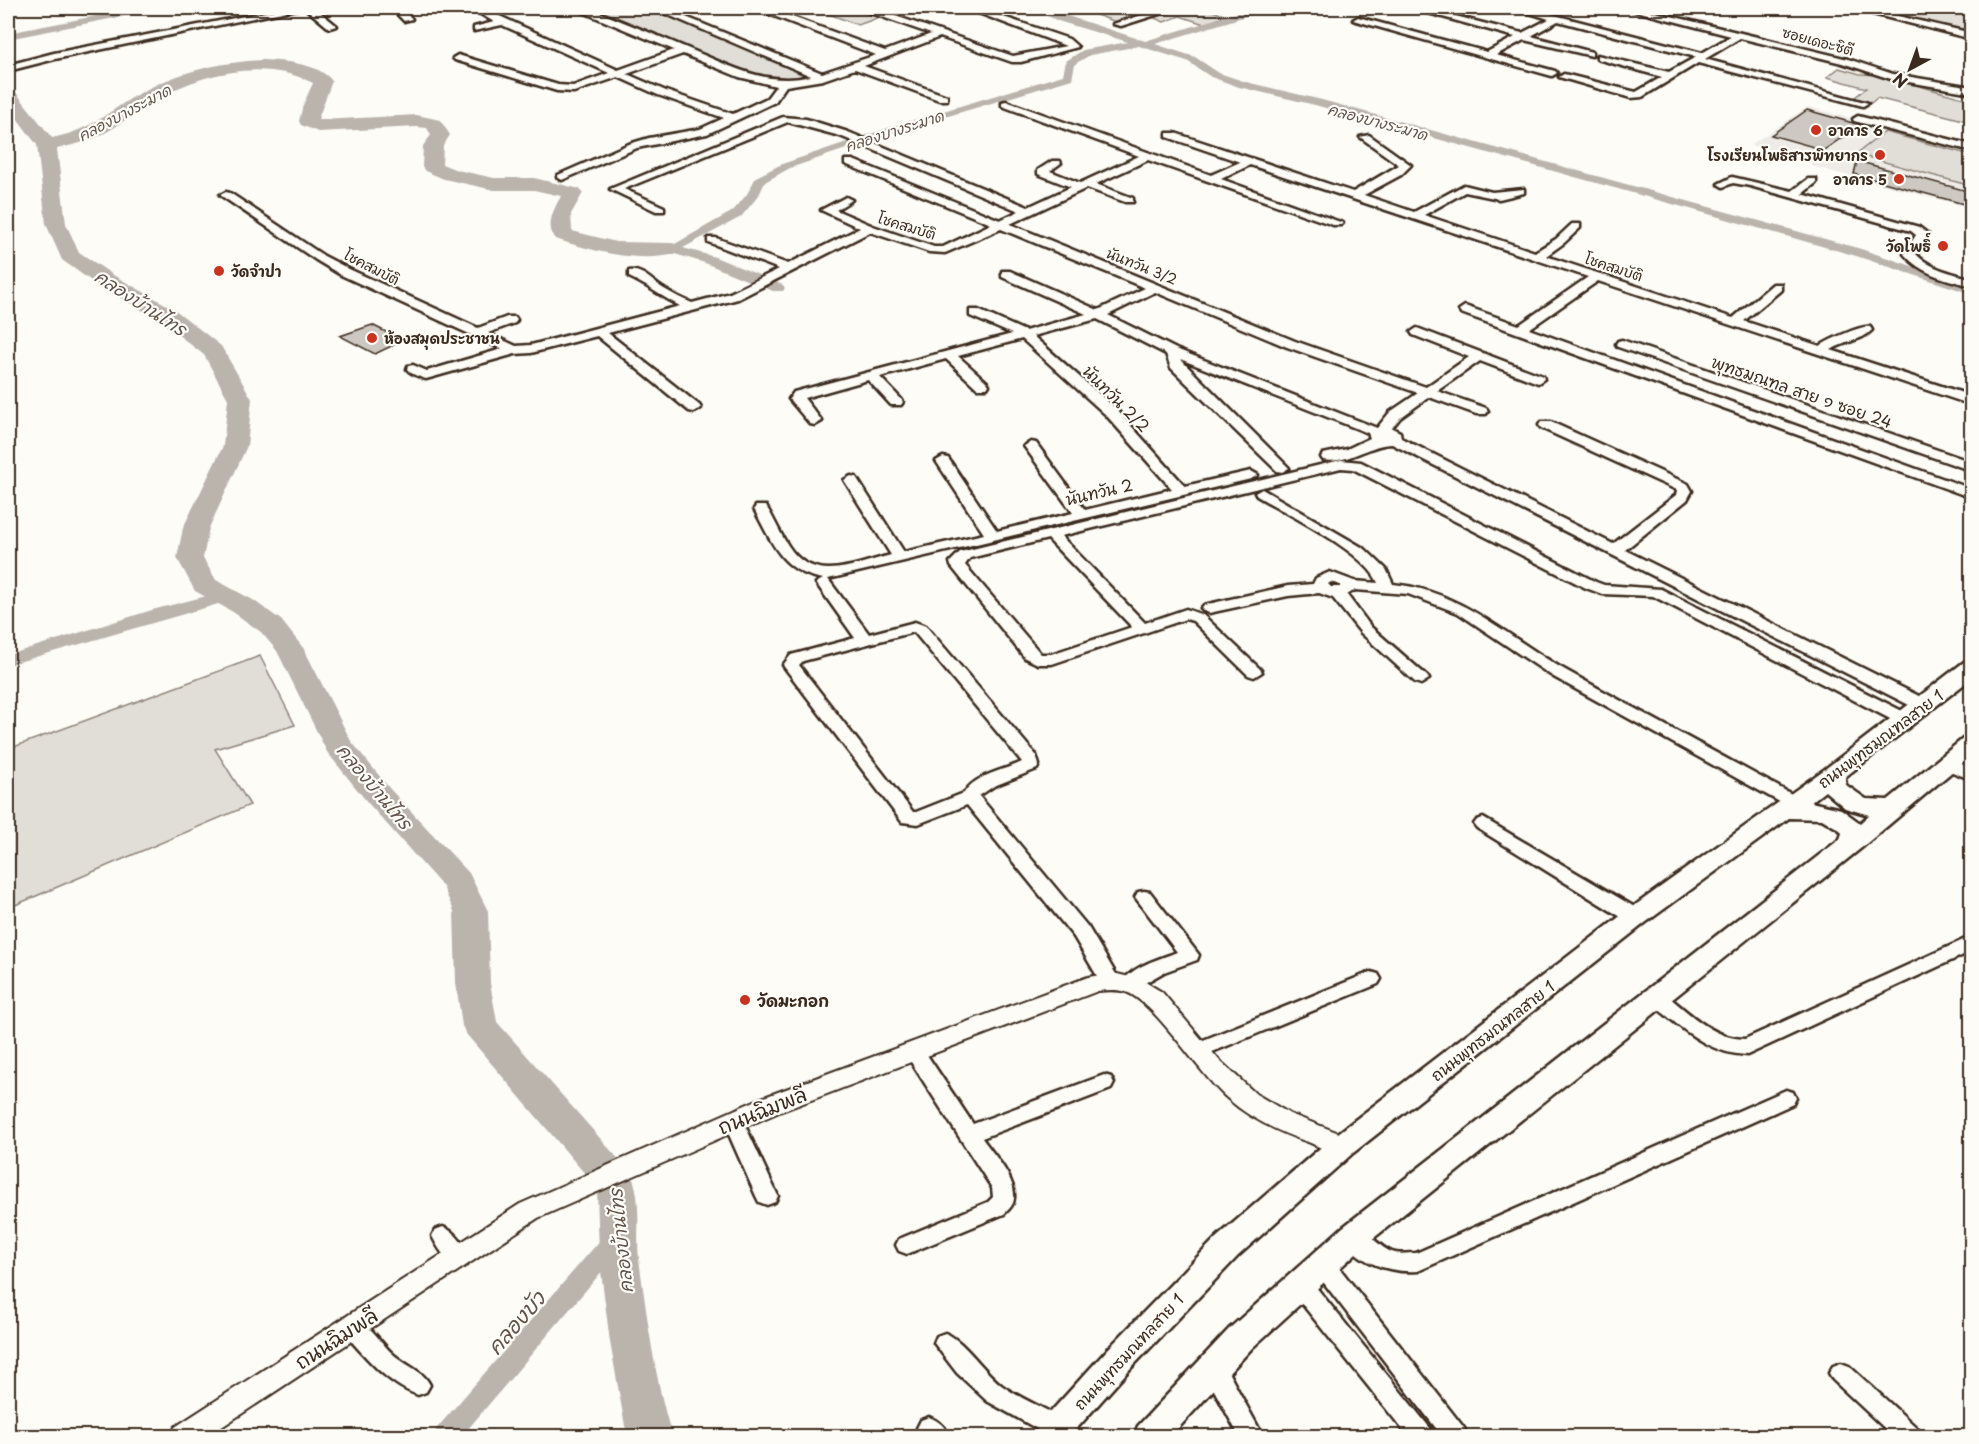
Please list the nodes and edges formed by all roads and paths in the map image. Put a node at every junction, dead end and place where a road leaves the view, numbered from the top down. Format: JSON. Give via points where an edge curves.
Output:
{"nodes":[{"id":1,"x":271,"y":8,"type":"edge"},
{"id":2,"x":297,"y":8,"type":"edge"},
{"id":3,"x":310,"y":8,"type":"edge"},
{"id":4,"x":396,"y":8,"type":"edge"},
{"id":5,"x":476,"y":8,"type":"edge"},
{"id":6,"x":581,"y":8,"type":"edge"},
{"id":7,"x":657,"y":8,"type":"edge"},
{"id":8,"x":761,"y":8,"type":"edge"},
{"id":9,"x":865,"y":8,"type":"edge"},
{"id":10,"x":970,"y":8,"type":"edge"},
{"id":11,"x":1173,"y":8,"type":"edge"},
{"id":12,"x":1415,"y":8,"type":"edge"},
{"id":13,"x":1518,"y":8,"type":"edge"},
{"id":14,"x":1629,"y":8,"type":"edge"},
{"id":15,"x":1854,"y":8,"type":"edge"},
{"id":16,"x":1557,"y":18,"type":"junction"},
{"id":17,"x":407,"y":19,"type":"dead end"},
{"id":18,"x":1358,"y":20,"type":"dead end"},
{"id":19,"x":503,"y":22,"type":"junction"},
{"id":20,"x":1118,"y":24,"type":"dead end"},
{"id":21,"x":332,"y":26,"type":"dead end"},
{"id":22,"x":477,"y":29,"type":"dead end"},
{"id":23,"x":938,"y":34,"type":"junction"},
{"id":24,"x":1522,"y":36,"type":"junction"},
{"id":25,"x":1971,"y":36,"type":"edge"},
{"id":26,"x":1735,"y":37,"type":"junction"},
{"id":27,"x":684,"y":50,"type":"junction"},
{"id":28,"x":1589,"y":54,"type":"dead end"},
{"id":29,"x":885,"y":56,"type":"junction"},
{"id":30,"x":1487,"y":56,"type":"junction"},
{"id":31,"x":1600,"y":57,"type":"dead end"},
{"id":32,"x":458,"y":58,"type":"dead end"},
{"id":33,"x":1700,"y":58,"type":"junction"},
{"id":34,"x":13,"y":64,"type":"edge"},
{"id":35,"x":856,"y":66,"type":"junction"},
{"id":36,"x":622,"y":74,"type":"junction"},
{"id":37,"x":1552,"y":74,"type":"dead end"},
{"id":38,"x":824,"y":76,"type":"junction"},
{"id":39,"x":1671,"y":76,"type":"junction"},
{"id":40,"x":1564,"y":77,"type":"dead end"},
{"id":41,"x":783,"y":83,"type":"junction"},
{"id":42,"x":1971,"y":90,"type":"edge"},
{"id":43,"x":943,"y":98,"type":"dead end"},
{"id":44,"x":1863,"y":103,"type":"dead end"},
{"id":45,"x":1006,"y":104,"type":"dead end"},
{"id":46,"x":734,"y":118,"type":"junction"},
{"id":47,"x":1858,"y":119,"type":"dead end"},
{"id":48,"x":1171,"y":135,"type":"dead end"},
{"id":49,"x":1365,"y":137,"type":"dead end"},
{"id":50,"x":1971,"y":148,"type":"edge"},
{"id":51,"x":1148,"y":156,"type":"junction"},
{"id":52,"x":849,"y":162,"type":"dead end"},
{"id":53,"x":1248,"y":162,"type":"junction"},
{"id":54,"x":1056,"y":163,"type":"dead end"},
{"id":55,"x":562,"y":177,"type":"dead end"},
{"id":56,"x":1211,"y":179,"type":"junction"},
{"id":57,"x":1812,"y":181,"type":"dead end"},
{"id":58,"x":1723,"y":184,"type":"dead end"},
{"id":59,"x":1083,"y":186,"type":"junction"},
{"id":60,"x":1520,"y":191,"type":"dead end"},
{"id":61,"x":226,"y":195,"type":"dead end"},
{"id":62,"x":1794,"y":195,"type":"junction"},
{"id":63,"x":1354,"y":196,"type":"junction"},
{"id":64,"x":846,"y":200,"type":"dead end"},
{"id":65,"x":1129,"y":200,"type":"dead end"},
{"id":66,"x":660,"y":209,"type":"dead end"},
{"id":67,"x":1028,"y":211,"type":"junction"},
{"id":68,"x":1415,"y":216,"type":"junction"},
{"id":69,"x":1337,"y":223,"type":"dead end"},
{"id":70,"x":999,"y":224,"type":"junction"},
{"id":71,"x":1576,"y":226,"type":"dead end"},
{"id":72,"x":869,"y":228,"type":"junction"},
{"id":73,"x":712,"y":240,"type":"dead end"},
{"id":74,"x":1536,"y":257,"type":"junction"},
{"id":75,"x":791,"y":269,"type":"junction"},
{"id":76,"x":633,"y":273,"type":"dead end"},
{"id":77,"x":1006,"y":274,"type":"dead end"},
{"id":78,"x":1596,"y":277,"type":"junction"},
{"id":79,"x":1971,"y":283,"type":"edge"},
{"id":80,"x":1778,"y":287,"type":"dead end"},
{"id":81,"x":1155,"y":288,"type":"junction"},
{"id":82,"x":692,"y":308,"type":"junction"},
{"id":83,"x":1465,"y":310,"type":"dead end"},
{"id":84,"x":974,"y":313,"type":"dead end"},
{"id":85,"x":1098,"y":315,"type":"junction"},
{"id":86,"x":511,"y":320,"type":"dead end"},
{"id":87,"x":1734,"y":323,"type":"junction"},
{"id":88,"x":1520,"y":330,"type":"junction"},
{"id":89,"x":1866,"y":330,"type":"dead end"},
{"id":90,"x":600,"y":332,"type":"junction"},
{"id":91,"x":1417,"y":332,"type":"dead end"},
{"id":92,"x":477,"y":333,"type":"junction"},
{"id":93,"x":1024,"y":335,"type":"junction"},
{"id":94,"x":1622,"y":344,"type":"dead end"},
{"id":95,"x":514,"y":350,"type":"junction"},
{"id":96,"x":1821,"y":351,"type":"junction"},
{"id":97,"x":1172,"y":352,"type":"junction"},
{"id":98,"x":949,"y":355,"type":"junction"},
{"id":99,"x":1479,"y":356,"type":"junction"},
{"id":100,"x":413,"y":369,"type":"dead end"},
{"id":101,"x":871,"y":376,"type":"junction"},
{"id":102,"x":1538,"y":379,"type":"dead end"},
{"id":103,"x":982,"y":385,"type":"dead end"},
{"id":104,"x":1427,"y":392,"type":"junction"},
{"id":105,"x":1971,"y":400,"type":"edge"},
{"id":106,"x":896,"y":402,"type":"dead end"},
{"id":107,"x":694,"y":408,"type":"dead end"},
{"id":108,"x":1482,"y":411,"type":"dead end"},
{"id":109,"x":815,"y":421,"type":"dead end"},
{"id":110,"x":1546,"y":425,"type":"dead end"},
{"id":111,"x":1383,"y":436,"type":"junction"},
{"id":112,"x":1031,"y":446,"type":"dead end"},
{"id":113,"x":943,"y":461,"type":"dead end"},
{"id":114,"x":1971,"y":467,"type":"edge"},
{"id":115,"x":1282,"y":468,"type":"junction"},
{"id":116,"x":851,"y":480,"type":"dead end"},
{"id":117,"x":1181,"y":491,"type":"junction"},
{"id":118,"x":1262,"y":493,"type":"dead end"},
{"id":119,"x":1971,"y":494,"type":"edge"},
{"id":120,"x":761,"y":509,"type":"dead end"},
{"id":121,"x":1081,"y":514,"type":"junction"},
{"id":122,"x":992,"y":534,"type":"junction"},
{"id":123,"x":1052,"y":535,"type":"junction"},
{"id":124,"x":1615,"y":550,"type":"junction"},
{"id":125,"x":899,"y":556,"type":"junction"},
{"id":126,"x":826,"y":579,"type":"junction"},
{"id":127,"x":1387,"y":587,"type":"junction"},
{"id":128,"x":1343,"y":590,"type":"junction"},
{"id":129,"x":1209,"y":608,"type":"dead end"},
{"id":130,"x":1142,"y":628,"type":"junction"},
{"id":131,"x":865,"y":640,"type":"junction"},
{"id":132,"x":1971,"y":667,"type":"edge"},
{"id":133,"x":1254,"y":672,"type":"dead end"},
{"id":134,"x":1421,"y":679,"type":"dead end"},
{"id":135,"x":1923,"y":705,"type":"junction"},
{"id":136,"x":1904,"y":719,"type":"junction"},
{"id":137,"x":1971,"y":743,"type":"edge"},
{"id":138,"x":1946,"y":763,"type":"junction"},
{"id":139,"x":1833,"y":774,"type":"junction"},
{"id":140,"x":1971,"y":775,"type":"edge"},
{"id":141,"x":970,"y":797,"type":"junction"},
{"id":142,"x":1789,"y":806,"type":"junction"},
{"id":143,"x":1893,"y":807,"type":"junction"},
{"id":144,"x":1483,"y":824,"type":"dead end"},
{"id":145,"x":1851,"y":843,"type":"junction"},
{"id":146,"x":1144,"y":897,"type":"dead end"},
{"id":147,"x":1636,"y":917,"type":"junction"},
{"id":148,"x":1971,"y":943,"type":"edge"},
{"id":149,"x":1371,"y":979,"type":"dead end"},
{"id":150,"x":1121,"y":982,"type":"junction"},
{"id":151,"x":1656,"y":997,"type":"junction"},
{"id":152,"x":1198,"y":1050,"type":"junction"},
{"id":153,"x":914,"y":1051,"type":"junction"},
{"id":154,"x":1104,"y":1083,"type":"dead end"},
{"id":155,"x":1786,"y":1098,"type":"dead end"},
{"id":156,"x":733,"y":1121,"type":"junction"},
{"id":157,"x":970,"y":1134,"type":"junction"},
{"id":158,"x":1343,"y":1145,"type":"junction"},
{"id":159,"x":767,"y":1196,"type":"dead end"},
{"id":160,"x":1354,"y":1236,"type":"junction"},
{"id":161,"x":908,"y":1245,"type":"dead end"},
{"id":162,"x":1322,"y":1263,"type":"junction"},
{"id":163,"x":1299,"y":1283,"type":"junction"},
{"id":164,"x":353,"y":1327,"type":"junction"},
{"id":165,"x":945,"y":1342,"type":"dead end"},
{"id":166,"x":1213,"y":1366,"type":"junction"},
{"id":167,"x":1841,"y":1372,"type":"dead end"},
{"id":168,"x":418,"y":1385,"type":"dead end"},
{"id":169,"x":1054,"y":1432,"type":"edge"},
{"id":170,"x":185,"y":1437,"type":"edge"},
{"id":171,"x":1150,"y":1437,"type":"edge"},
{"id":172,"x":1251,"y":1437,"type":"edge"},
{"id":173,"x":1422,"y":1437,"type":"edge"},
{"id":174,"x":1456,"y":1437,"type":"edge"},
{"id":175,"x":1909,"y":1437,"type":"edge"}],
"edges":[{"from":1,"to":34,"type":"street"},
{"from":2,"to":34,"type":"street"},
{"from":3,"to":21,"type":"street"},
{"from":4,"to":17,"type":"street"},
{"from":5,"to":19,"type":"street"},
{"from":6,"to":27,"type":"street"},
{"from":7,"to":38,"type":"street"},
{"from":8,"to":29,"type":"street"},
{"from":9,"to":23,"type":"street"},
{"from":10,"to":23,"type":"street","via":[[1066,41],[1072,47],[1012,59]]},
{"from":11,"to":20,"type":"street"},
{"from":12,"to":24,"type":"street"},
{"from":13,"to":16,"type":"street"},
{"from":14,"to":26,"type":"street","name":"ซอยเดอะซิตี"},
{"from":15,"to":25,"type":"street"},
{"from":16,"to":24,"type":"street"},
{"from":16,"to":33,"type":"street"},
{"from":18,"to":30,"type":"street"},
{"from":19,"to":22,"type":"street"},
{"from":19,"to":36,"type":"street"},
{"from":23,"to":29,"type":"street"},
{"from":24,"to":28,"type":"street"},
{"from":24,"to":30,"type":"street"},
{"from":26,"to":33,"type":"street"},
{"from":26,"to":42,"type":"street","name":"ซอยเดอะซิตี","via":[[1844,67]]},
{"from":27,"to":36,"type":"street"},
{"from":27,"to":41,"type":"street","via":[[742,75]]},
{"from":29,"to":35,"type":"street"},
{"from":30,"to":37,"type":"street"},
{"from":31,"to":39,"type":"street"},
{"from":32,"to":36,"type":"street","via":[[565,89],[581,88]]},
{"from":33,"to":39,"type":"street"},
{"from":33,"to":44,"type":"street"},
{"from":35,"to":38,"type":"street"},
{"from":35,"to":43,"type":"street"},
{"from":36,"to":46,"type":"street","via":[[662,93]]},
{"from":38,"to":41,"type":"street"},
{"from":39,"to":40,"type":"street","via":[[1635,96]]},
{"from":41,"to":46,"type":"street","via":[[771,100]]},
{"from":45,"to":51,"type":"street"},
{"from":46,"to":55,"type":"street","via":[[704,132],[633,146]]},
{"from":47,"to":50,"type":"street"},
{"from":48,"to":53,"type":"street","name":"โชคสมบัติ"},
{"from":49,"to":63,"type":"street","via":[[1406,165]]},
{"from":51,"to":56,"type":"street"},
{"from":51,"to":59,"type":"street","name":"โชคสมบัติ"},
{"from":52,"to":70,"type":"street","name":"นันทวัน 3/2"},
{"from":53,"to":56,"type":"street"},
{"from":53,"to":63,"type":"street","name":"โชคสมบัติ"},
{"from":54,"to":59,"type":"street","via":[[1042,172]]},
{"from":56,"to":69,"type":"street"},
{"from":57,"to":62,"type":"street"},
{"from":58,"to":62,"type":"street","via":[[1738,181]]},
{"from":59,"to":65,"type":"street"},
{"from":59,"to":67,"type":"street","name":"โชคสมบัติ"},
{"from":60,"to":68,"type":"street","via":[[1493,196],[1470,186]]},
{"from":61,"to":92,"type":"street","name":"โชคสมบัติ","via":[[345,272]]},
{"from":62,"to":79,"type":"street","via":[[1915,229],[1922,234],[1910,254],[1913,259]]},
{"from":63,"to":68,"type":"street","name":"โชคสมบัติ"},
{"from":64,"to":72,"type":"street","via":[[827,211]]},
{"from":66,"to":67,"type":"street","via":[[615,189],[787,119],[876,147]]},
{"from":67,"to":70,"type":"street","name":"โชคสมบัติ"},
{"from":68,"to":74,"type":"street","name":"โชคสมบัติ"},
{"from":70,"to":72,"type":"street","name":"โชคสมบัติ","via":[[937,251]]},
{"from":70,"to":81,"type":"street","name":"นันทวัน 3/2"},
{"from":71,"to":74,"type":"street"},
{"from":72,"to":75,"type":"street","name":"โชคสมบัติ"},
{"from":73,"to":75,"type":"street"},
{"from":74,"to":78,"type":"street","name":"โชคสมบัติ"},
{"from":75,"to":82,"type":"street","name":"โชคสมบัติ","via":[[734,296]]},
{"from":76,"to":82,"type":"street"},
{"from":77,"to":85,"type":"street"},
{"from":78,"to":87,"type":"street","name":"โชคสมบัติ"},
{"from":78,"to":88,"type":"street"},
{"from":80,"to":87,"type":"street"},
{"from":81,"to":85,"type":"street"},
{"from":81,"to":104,"type":"street","name":"นันทวัน 3/2","via":[[1327,358]]},
{"from":82,"to":90,"type":"street","name":"โชคสมบัติ"},
{"from":83,"to":88,"type":"street"},
{"from":84,"to":93,"type":"street","name":"นันทวัน 2/2"},
{"from":85,"to":93,"type":"street"},
{"from":85,"to":97,"type":"street"},
{"from":86,"to":92,"type":"street"},
{"from":87,"to":96,"type":"street","name":"โชคสมบัติ"},
{"from":88,"to":119,"type":"street"},
{"from":89,"to":96,"type":"street"},
{"from":90,"to":95,"type":"street","name":"โชคสมบัติ"},
{"from":90,"to":107,"type":"street"},
{"from":91,"to":99,"type":"street"},
{"from":92,"to":95,"type":"street","name":"โชคสมบัติ"},
{"from":93,"to":98,"type":"street"},
{"from":93,"to":117,"type":"street","name":"นันทวัน 2/2","via":[[1111,412]]},
{"from":94,"to":114,"type":"street","name":"พุทธมณฑล สาย ๑ ซอย 24"},
{"from":95,"to":100,"type":"street","name":"โชคสมบัติ","via":[[426,375]]},
{"from":96,"to":105,"type":"street","name":"โชคสมบัติ"},
{"from":97,"to":111,"type":"street"},
{"from":97,"to":115,"type":"street","via":[[1176,365]]},
{"from":98,"to":101,"type":"street"},
{"from":98,"to":103,"type":"street"},
{"from":99,"to":102,"type":"street"},
{"from":99,"to":104,"type":"street"},
{"from":101,"to":106,"type":"street"},
{"from":101,"to":109,"type":"street","via":[[797,397]]},
{"from":104,"to":108,"type":"street","name":"นันทวัน 3/2"},
{"from":104,"to":111,"type":"street","via":[[1395,415]]},
{"from":110,"to":124,"type":"street","via":[[1683,487],[1682,497]]},
{"from":111,"to":115,"type":"street","name":"นันทวัน 2","via":[[1351,452]]},
{"from":111,"to":124,"type":"street"},
{"from":112,"to":121,"type":"street"},
{"from":113,"to":122,"type":"street"},
{"from":115,"to":117,"type":"street","name":"นันทวัน 2"},
{"from":116,"to":125,"type":"street"},
{"from":117,"to":121,"type":"street","name":"นันทวัน 2"},
{"from":118,"to":127,"type":"street","via":[[1360,552],[1381,572]]},
{"from":120,"to":126,"type":"street","via":[[791,561]]},
{"from":121,"to":122,"type":"street","name":"นันทวัน 2"},
{"from":122,"to":125,"type":"street","name":"นันทวัน 2"},
{"from":123,"to":130,"type":"street"},
{"from":123,"to":130,"type":"street","via":[[965,555],[958,566],[1038,659],[1052,659]]},
{"from":123,"to":136,"type":"street","via":[[1341,465],[1356,465],[1591,585],[1656,592]]},
{"from":124,"to":135,"type":"street"},
{"from":125,"to":126,"type":"street","name":"นันทวัน 2"},
{"from":126,"to":131,"type":"street"},
{"from":127,"to":128,"type":"street"},
{"from":127,"to":142,"type":"street","via":[[1419,593],[1463,610],[1558,673]]},
{"from":128,"to":129,"type":"street","via":[[1288,591]]},
{"from":128,"to":134,"type":"street","via":[[1366,630]]},
{"from":130,"to":133,"type":"street","via":[[1177,616],[1193,616]]},
{"from":131,"to":141,"type":"street","via":[[918,627],[1030,759],[1031,765],[979,785]]},
{"from":131,"to":141,"type":"street","via":[[797,658],[791,665],[908,818],[918,818]]},
{"from":132,"to":135,"type":"main road","name":"ถนนพุทธมณฑลสาย 1"},
{"from":135,"to":136,"type":"main road","name":"ถนนพุทธมณฑลสาย 1"},
{"from":136,"to":139,"type":"main road","name":"ถนนพุทธมณฑลสาย 1"},
{"from":137,"to":138,"type":"main road"},
{"from":138,"to":140,"type":"street"},
{"from":138,"to":143,"type":"main road"},
{"from":139,"to":142,"type":"main road","name":"ถนนพุทธมณฑลสาย 1"},
{"from":139,"to":143,"type":"main road","via":[[1834,787],[1848,800],[1870,808]]},
{"from":141,"to":150,"type":"street"},
{"from":142,"to":145,"type":"main road","via":[[1832,814],[1851,827]]},
{"from":142,"to":147,"type":"main road","name":"ถนนพุทธมณฑลสาย 1"},
{"from":143,"to":145,"type":"main road"},
{"from":144,"to":147,"type":"street"},
{"from":145,"to":151,"type":"main road"},
{"from":146,"to":150,"type":"street","via":[[1190,955]]},
{"from":147,"to":158,"type":"main road","name":"ถนนพุทธมณฑลสาย 1"},
{"from":148,"to":151,"type":"street","via":[[1747,1047],[1723,1045]]},
{"from":149,"to":152,"type":"street"},
{"from":150,"to":152,"type":"street","via":[[1154,998]]},
{"from":150,"to":153,"type":"street","name":"ถนนฉิมพลี","via":[[1065,993]]},
{"from":151,"to":160,"type":"main road"},
{"from":152,"to":158,"type":"street","via":[[1245,1100],[1291,1125]]},
{"from":153,"to":156,"type":"street","name":"ถนนฉิมพลี"},
{"from":153,"to":157,"type":"street"},
{"from":154,"to":157,"type":"street"},
{"from":155,"to":160,"type":"street","via":[[1418,1262],[1399,1265],[1388,1261]]},
{"from":156,"to":159,"type":"street"},
{"from":156,"to":164,"type":"street","name":"ถนนฉิมพลี","via":[[451,1247]]},
{"from":157,"to":161,"type":"street","via":[[1002,1186],[1004,1200],[996,1208]]},
{"from":158,"to":169,"type":"main road","name":"ถนนพุทธมณฑลสาย 1","via":[[1227,1247]]},
{"from":160,"to":162,"type":"main road"},
{"from":162,"to":163,"type":"main road"},
{"from":162,"to":174,"type":"street"},
{"from":163,"to":166,"type":"main road"},
{"from":163,"to":173,"type":"street"},
{"from":164,"to":168,"type":"street","via":[[387,1364]]},
{"from":164,"to":170,"type":"street","name":"ถนนฉิมพลี"},
{"from":165,"to":169,"type":"street","via":[[995,1394]]},
{"from":166,"to":171,"type":"main road"},
{"from":166,"to":172,"type":"street"},
{"from":167,"to":175,"type":"street"}]}
